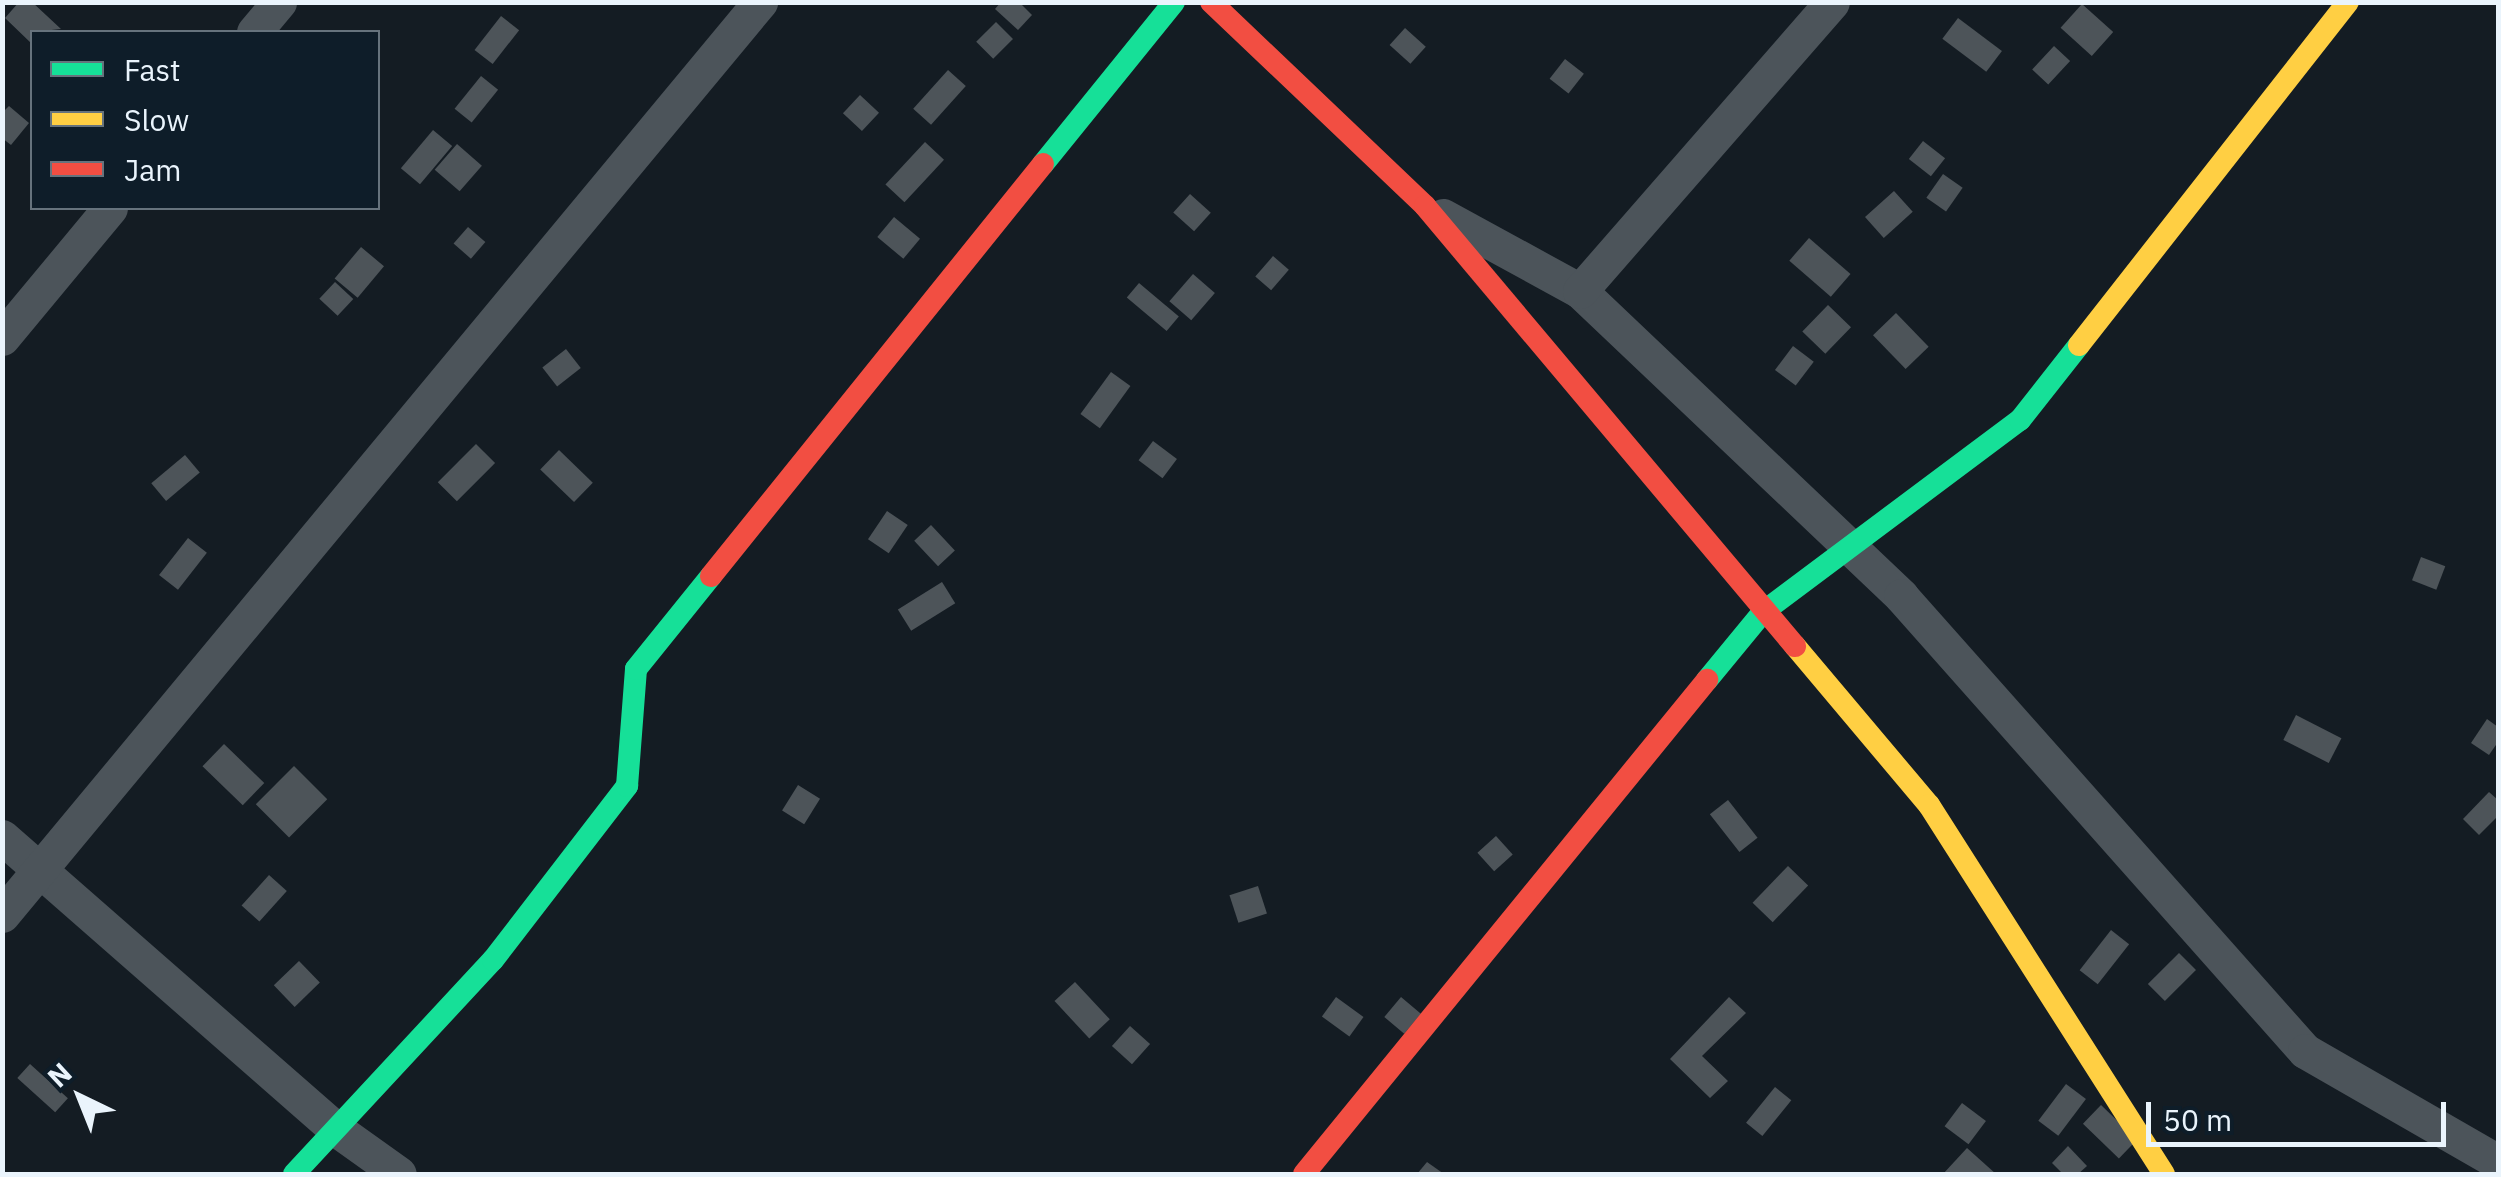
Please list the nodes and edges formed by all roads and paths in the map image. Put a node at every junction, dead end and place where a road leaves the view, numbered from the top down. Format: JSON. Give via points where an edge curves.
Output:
{"nodes":[{"id":1,"x":279,"y":2,"type":"edge"},
{"id":2,"x":760,"y":2,"type":"edge"},
{"id":3,"x":1174,"y":2,"type":"edge"},
{"id":4,"x":1211,"y":2,"type":"edge"},
{"id":5,"x":1832,"y":2,"type":"edge"},
{"id":6,"x":2348,"y":2,"type":"edge"},
{"id":7,"x":256,"y":30,"type":"edge"},
{"id":8,"x":1424,"y":206,"type":"junction"},
{"id":9,"x":108,"y":210,"type":"edge"},
{"id":10,"x":1580,"y":290,"type":"junction"},
{"id":11,"x":2,"y":338,"type":"edge"},
{"id":12,"x":1848,"y":545,"type":"junction"},
{"id":13,"x":1764,"y":612,"type":"junction"},
{"id":14,"x":2,"y":837,"type":"edge"},
{"id":15,"x":40,"y":870,"type":"junction"},
{"id":16,"x":2,"y":915,"type":"edge"},
{"id":17,"x":336,"y":1129,"type":"junction"},
{"id":18,"x":2498,"y":1162,"type":"edge"},
{"id":19,"x":294,"y":1174,"type":"edge"},
{"id":20,"x":400,"y":1174,"type":"edge"},
{"id":21,"x":1304,"y":1174,"type":"edge"},
{"id":22,"x":2164,"y":1174,"type":"edge"}],
"edges":[{"from":1,"to":7,"type":"street"},
{"from":2,"to":15,"type":"street"},
{"from":3,"to":17,"type":"street","via":[[636,668],[627,786],[492,960]]},
{"from":4,"to":8,"type":"street"},
{"from":5,"to":10,"type":"street"},
{"from":6,"to":12,"type":"street","via":[[2020,420]]},
{"from":8,"to":10,"type":"street"},
{"from":8,"to":13,"type":"street"},
{"from":9,"to":11,"type":"street"},
{"from":10,"to":12,"type":"street"},
{"from":12,"to":13,"type":"street"},
{"from":12,"to":18,"type":"street","via":[[1901,596],[2305,1050]]},
{"from":13,"to":21,"type":"street"},
{"from":13,"to":22,"type":"street","via":[[1929,804]]},
{"from":14,"to":15,"type":"street"},
{"from":15,"to":16,"type":"street"},
{"from":15,"to":17,"type":"street"},
{"from":17,"to":19,"type":"street"},
{"from":17,"to":20,"type":"street"}]}
